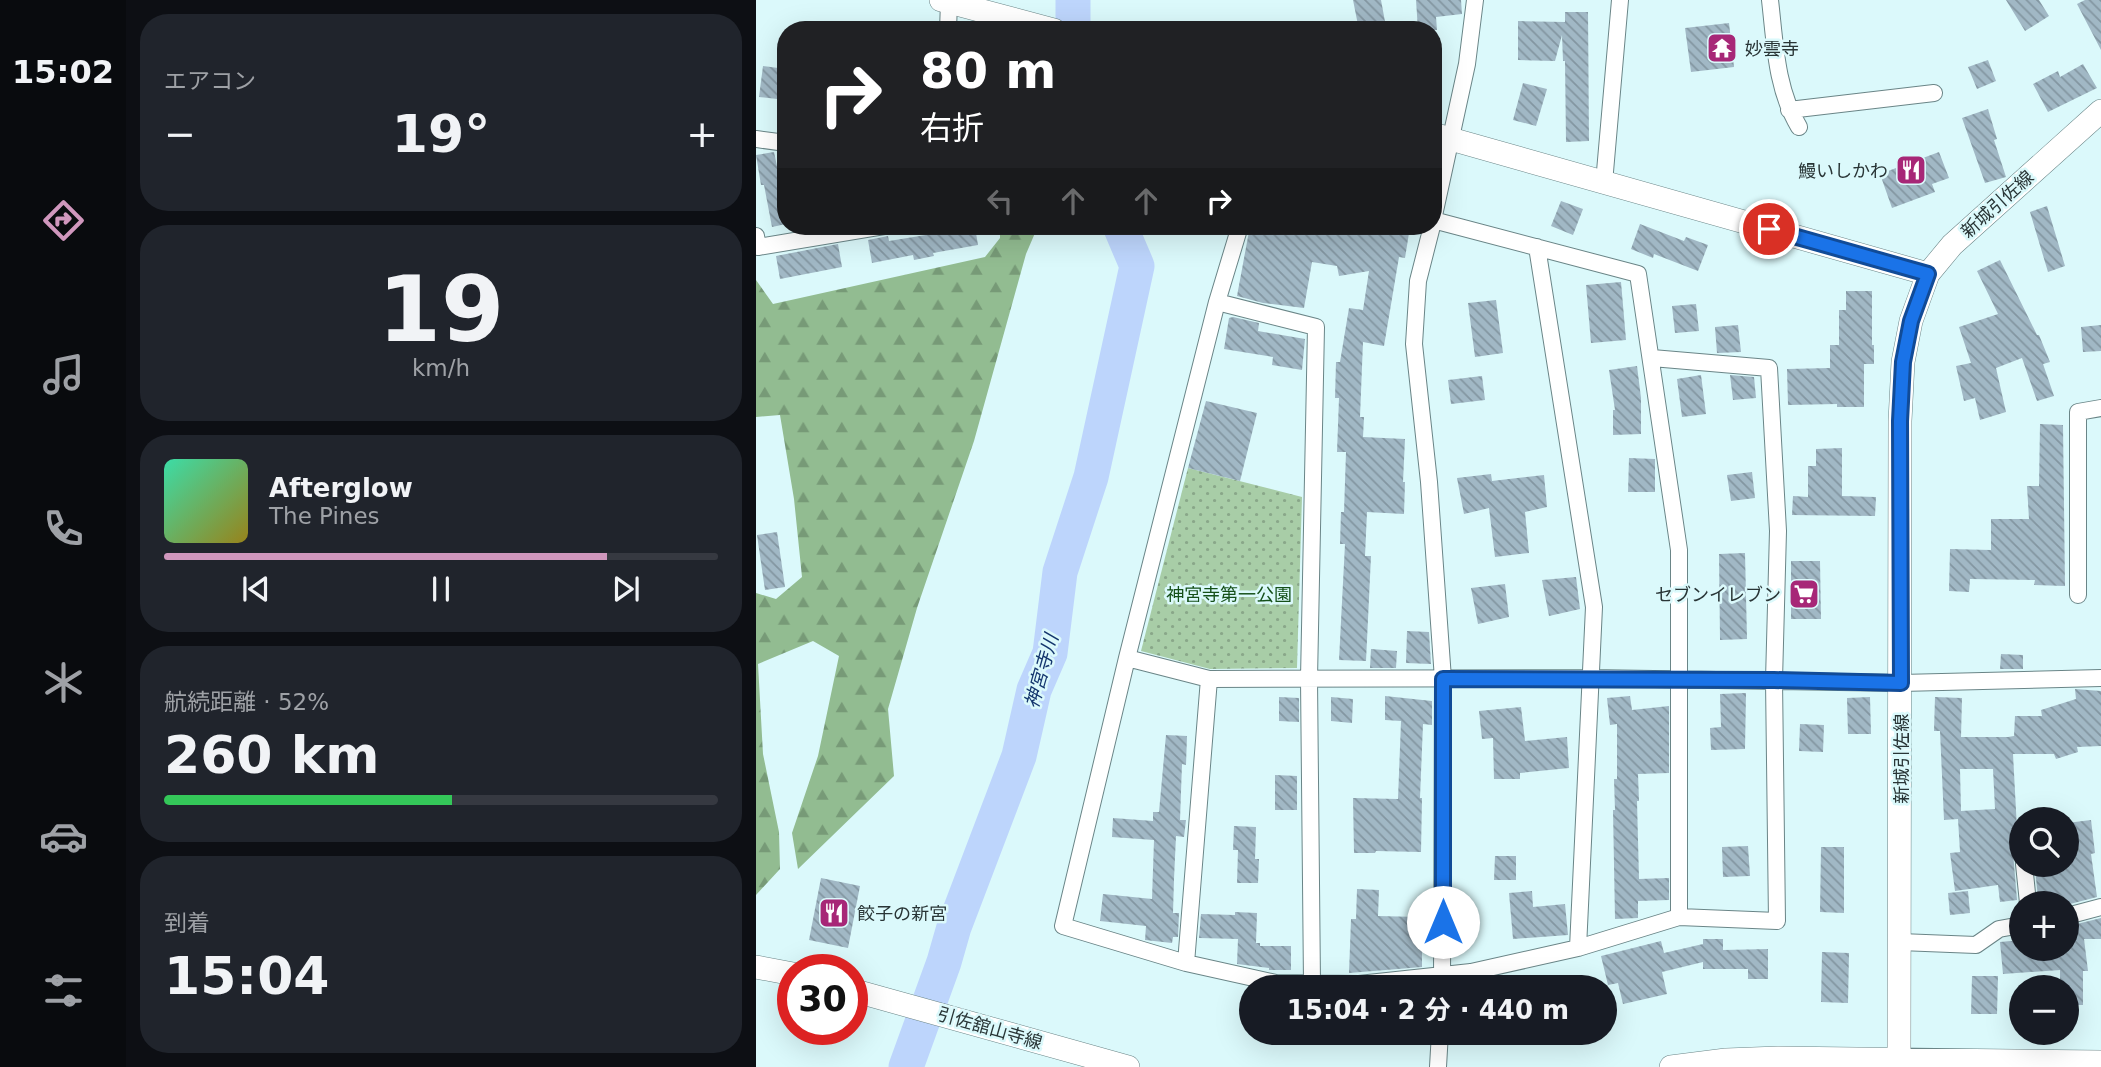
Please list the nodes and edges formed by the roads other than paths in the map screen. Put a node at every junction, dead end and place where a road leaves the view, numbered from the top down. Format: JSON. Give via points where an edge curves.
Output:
{"nodes":[{"id":1,"x":1475,"y":0,"type":"edge"},
{"id":2,"x":1620,"y":0,"type":"edge"},
{"id":3,"x":1770,"y":0,"type":"edge"},
{"id":4,"x":945,"y":1,"type":"edge"},
{"id":5,"x":947,"y":21,"type":"edge"},
{"id":6,"x":1023,"y":21,"type":"edge"},
{"id":7,"x":1934,"y":93,"type":"dead end"},
{"id":8,"x":1789,"y":110,"type":"junction"},
{"id":9,"x":2101,"y":111,"type":"edge"},
{"id":10,"x":1800,"y":127,"type":"dead end"},
{"id":11,"x":1442,"y":133,"type":"edge"},
{"id":12,"x":1442,"y":136,"type":"edge"},
{"id":13,"x":756,"y":139,"type":"edge"},
{"id":14,"x":777,"y":142,"type":"edge"},
{"id":15,"x":1604,"y":183,"type":"junction"},
{"id":16,"x":1442,"y":222,"type":"edge"},
{"id":17,"x":830,"y":235,"type":"edge"},
{"id":18,"x":1237,"y":235,"type":"edge"},
{"id":19,"x":1430,"y":235,"type":"edge"},
{"id":20,"x":756,"y":236,"type":"edge"},
{"id":21,"x":1536,"y":247,"type":"junction"},
{"id":22,"x":1928,"y":274,"type":"junction"},
{"id":23,"x":1217,"y":303,"type":"junction"},
{"id":24,"x":1651,"y":358,"type":"junction"},
{"id":25,"x":2101,"y":408,"type":"edge"},
{"id":26,"x":2078,"y":595,"type":"dead end"},
{"id":27,"x":1128,"y":658,"type":"junction"},
{"id":28,"x":1591,"y":678,"type":"junction"},
{"id":29,"x":2101,"y":678,"type":"edge"},
{"id":30,"x":1209,"y":679,"type":"junction"},
{"id":31,"x":1309,"y":679,"type":"junction"},
{"id":32,"x":1443,"y":679,"type":"junction"},
{"id":33,"x":1677,"y":680,"type":"junction"},
{"id":34,"x":1774,"y":680,"type":"junction"},
{"id":35,"x":1901,"y":683,"type":"junction"},
{"id":36,"x":2101,"y":907,"type":"edge"},
{"id":37,"x":2079,"y":913,"type":"edge"},
{"id":38,"x":1679,"y":917,"type":"junction"},
{"id":39,"x":2009,"y":927,"type":"edge"},
{"id":40,"x":1900,"y":942,"type":"junction"},
{"id":41,"x":1578,"y":948,"type":"junction"},
{"id":42,"x":1186,"y":963,"type":"junction"},
{"id":43,"x":756,"y":967,"type":"edge"},
{"id":44,"x":777,"y":971,"type":"edge"},
{"id":45,"x":1240,"y":975,"type":"edge"},
{"id":46,"x":1312,"y":975,"type":"edge"},
{"id":47,"x":1443,"y":975,"type":"edge"},
{"id":48,"x":1471,"y":975,"type":"edge"},
{"id":49,"x":868,"y":994,"type":"edge"},
{"id":50,"x":1439,"y":1045,"type":"edge"},
{"id":51,"x":2101,"y":1062,"type":"edge"},
{"id":52,"x":1899,"y":1063,"type":"edge"},
{"id":53,"x":1121,"y":1066,"type":"edge"},
{"id":54,"x":1438,"y":1067,"type":"edge"},
{"id":55,"x":1671,"y":1067,"type":"edge"}],
"edges":[{"from":1,"to":11,"type":"street","via":[[1467,64]]},
{"from":2,"to":15,"type":"street"},
{"from":3,"to":8,"type":"street","via":[[1777,63]]},
{"from":4,"to":5,"type":"street"},
{"from":4,"to":6,"type":"main road"},
{"from":7,"to":8,"type":"street"},
{"from":8,"to":10,"type":"street"},
{"from":9,"to":22,"type":"main road","name":"新城引佐線","via":[[1952,245]]},
{"from":12,"to":15,"type":"main road"},
{"from":13,"to":14,"type":"street"},
{"from":15,"to":22,"type":"main road"},
{"from":16,"to":21,"type":"street"},
{"from":17,"to":20,"type":"street","via":[[758,247]]},
{"from":18,"to":23,"type":"street"},
{"from":19,"to":32,"type":"street","via":[[1418,281],[1414,344]]},
{"from":21,"to":24,"type":"street","via":[[1638,274]]},
{"from":21,"to":28,"type":"street","via":[[1594,607]]},
{"from":22,"to":35,"type":"main road","name":"新城引佐線","via":[[1911,321],[1903,362]]},
{"from":23,"to":27,"type":"street"},
{"from":23,"to":31,"type":"street","via":[[1316,327]]},
{"from":24,"to":33,"type":"street","via":[[1679,550]]},
{"from":24,"to":34,"type":"street","via":[[1769,368],[1778,531]]},
{"from":25,"to":26,"type":"street","via":[[2078,412]]},
{"from":27,"to":30,"type":"street"},
{"from":27,"to":42,"type":"street","via":[[1063,926]]},
{"from":28,"to":32,"type":"street"},
{"from":28,"to":33,"type":"street"},
{"from":28,"to":41,"type":"street"},
{"from":29,"to":35,"type":"street"},
{"from":30,"to":31,"type":"street"},
{"from":30,"to":42,"type":"street"},
{"from":31,"to":32,"type":"street"},
{"from":31,"to":46,"type":"street"},
{"from":32,"to":47,"type":"street"},
{"from":33,"to":34,"type":"street"},
{"from":33,"to":38,"type":"street"},
{"from":34,"to":35,"type":"street"},
{"from":34,"to":38,"type":"street","via":[[1777,921]]},
{"from":35,"to":40,"type":"main road","name":"新城引佐線"},
{"from":36,"to":37,"type":"street"},
{"from":38,"to":41,"type":"street"},
{"from":39,"to":40,"type":"street","via":[[1976,945]]},
{"from":40,"to":52,"type":"main road","name":"新城引佐線"},
{"from":41,"to":48,"type":"street"},
{"from":42,"to":45,"type":"street"},
{"from":43,"to":44,"type":"main road"},
{"from":49,"to":53,"type":"main road","name":"引佐舘山寺線"},
{"from":50,"to":54,"type":"street"},
{"from":51,"to":52,"type":"main road"},
{"from":52,"to":55,"type":"main road","via":[[1765,1059]]}]}
